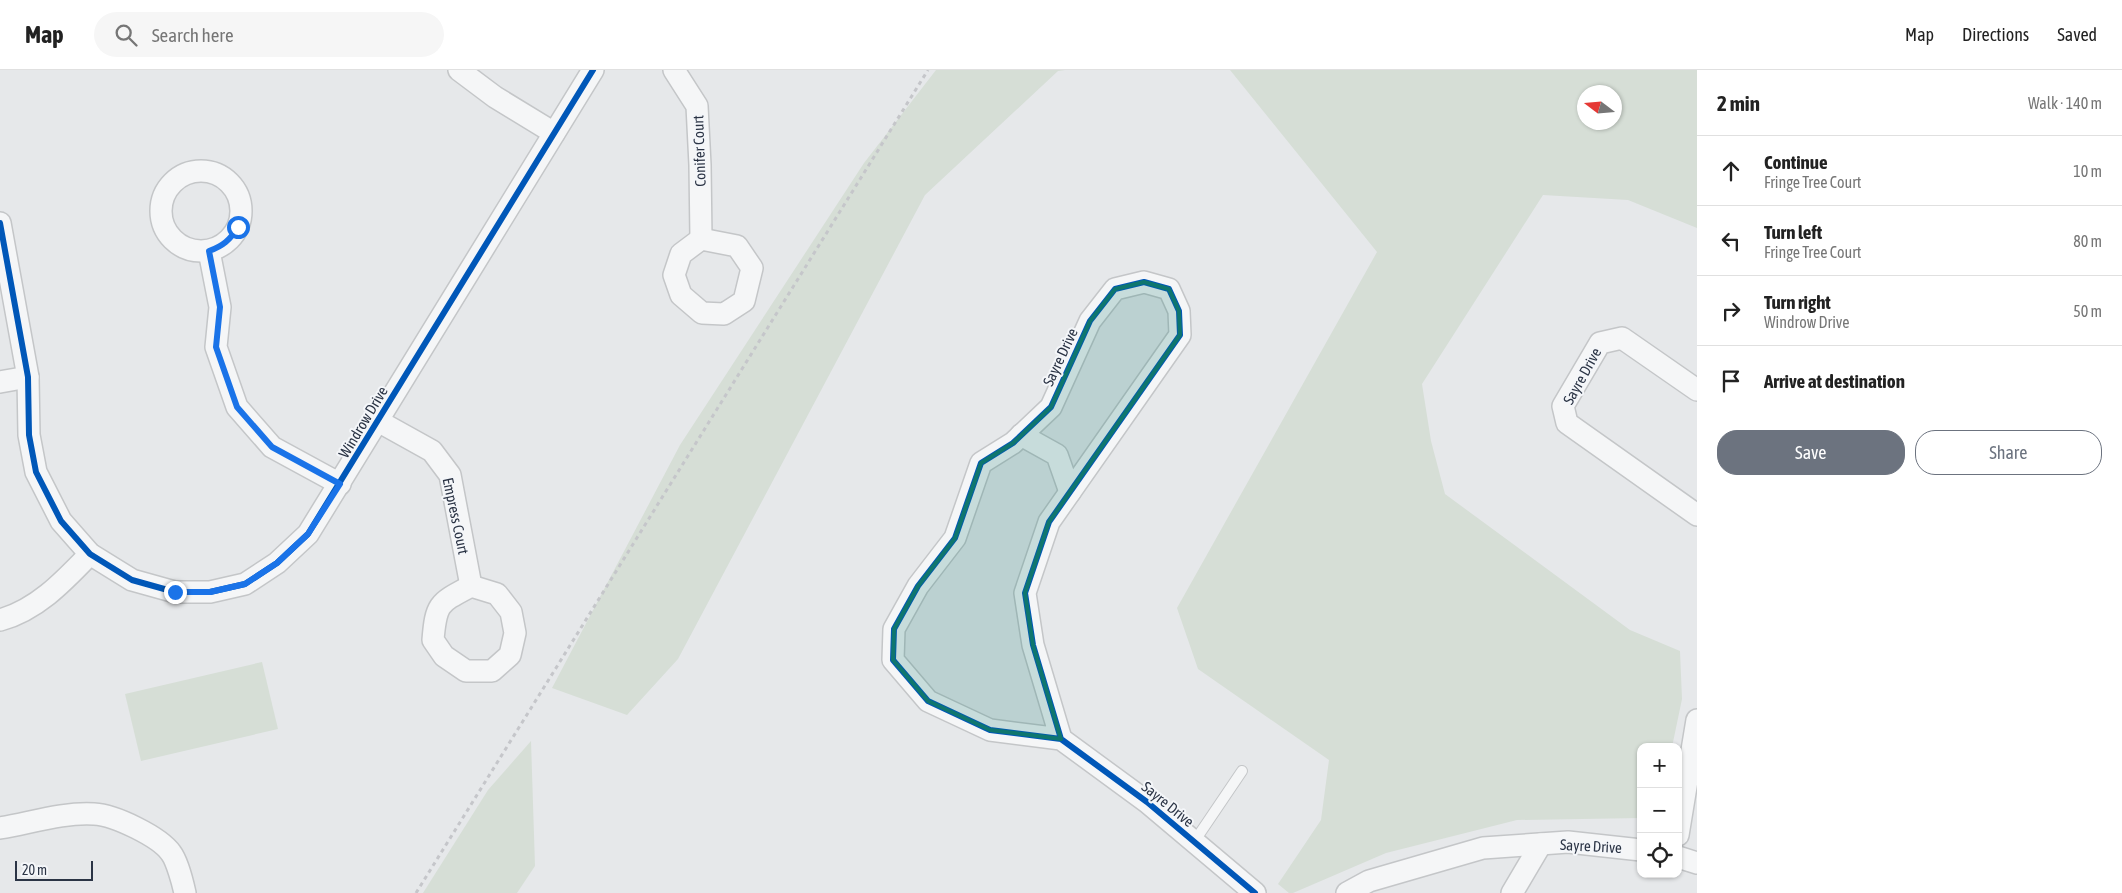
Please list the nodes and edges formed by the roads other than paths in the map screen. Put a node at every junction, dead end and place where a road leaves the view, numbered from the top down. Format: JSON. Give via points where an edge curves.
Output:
{"nodes":[{"id":1,"x":459,"y":70,"type":"edge"},
{"id":2,"x":593,"y":70,"type":"edge"},
{"id":3,"x":674,"y":70,"type":"edge"},
{"id":4,"x":554,"y":133,"type":"junction"},
{"id":5,"x":0,"y":223,"type":"edge"},
{"id":6,"x":701,"y":239,"type":"dead end"},
{"id":7,"x":209,"y":251,"type":"dead end"},
{"id":8,"x":28,"y":377,"type":"junction"},
{"id":9,"x":0,"y":382,"type":"edge"},
{"id":10,"x":1697,"y":390,"type":"edge"},
{"id":11,"x":378,"y":421,"type":"junction"},
{"id":12,"x":1022,"y":435,"type":"junction"},
{"id":13,"x":340,"y":484,"type":"junction"},
{"id":14,"x":1070,"y":492,"type":"junction"},
{"id":15,"x":1697,"y":514,"type":"edge"},
{"id":16,"x":90,"y":554,"type":"junction"},
{"id":17,"x":471,"y":586,"type":"dead end"},
{"id":18,"x":0,"y":620,"type":"edge"},
{"id":19,"x":1697,"y":720,"type":"edge"},
{"id":20,"x":1060,"y":739,"type":"junction"},
{"id":21,"x":1242,"y":771,"type":"dead end"},
{"id":22,"x":0,"y":828,"type":"edge"},
{"id":23,"x":1678,"y":833,"type":"edge"},
{"id":24,"x":1194,"y":842,"type":"junction"},
{"id":25,"x":1541,"y":844,"type":"junction"},
{"id":26,"x":1637,"y":850,"type":"edge"},
{"id":27,"x":1682,"y":858,"type":"edge"},
{"id":28,"x":1697,"y":864,"type":"edge"},
{"id":29,"x":185,"y":893,"type":"edge"},
{"id":30,"x":1255,"y":893,"type":"edge"},
{"id":31,"x":1347,"y":893,"type":"edge"},
{"id":32,"x":1512,"y":893,"type":"edge"}],
"edges":[{"from":1,"to":4,"type":"street","via":[[494,97]]},
{"from":2,"to":4,"type":"street","name":"Windrow Drive"},
{"from":3,"to":6,"type":"street","name":"Conifer Court","via":[[697,106]]},
{"from":4,"to":11,"type":"street","name":"Windrow Drive"},
{"from":5,"to":8,"type":"street","name":"Windrow Drive"},
{"from":7,"to":13,"type":"street","via":[[220,307],[216,347],[237,407],[272,447]]},
{"from":8,"to":9,"type":"street"},
{"from":8,"to":16,"type":"street","name":"Windrow Drive","via":[[29,435],[36,472],[61,521]]},
{"from":10,"to":15,"type":"street","name":"Sayre Drive","via":[[1622,338],[1600,343],[1563,406],[1567,423]]},
{"from":11,"to":13,"type":"street","name":"Windrow Drive"},
{"from":11,"to":17,"type":"street","name":"Empress Court","via":[[432,451],[450,475]]},
{"from":12,"to":14,"type":"street","via":[[1057,455]]},
{"from":12,"to":14,"type":"street","name":"Sayre Drive","via":[[1051,407],[1090,321],[1115,289],[1144,282],[1169,289],[1179,311],[1180,335]]},
{"from":12,"to":20,"type":"street","name":"Sayre Drive","via":[[981,463],[955,538],[918,586],[894,629],[893,660],[928,701],[990,730]]},
{"from":13,"to":16,"type":"street","name":"Windrow Drive","via":[[308,534],[277,563],[245,584],[210,592],[175,592],[132,580]]},
{"from":14,"to":20,"type":"street","name":"Sayre Drive","via":[[1049,522],[1025,593],[1033,646]]},
{"from":16,"to":18,"type":"street","via":[[43,598],[16,616]]},
{"from":19,"to":23,"type":"street"},
{"from":20,"to":24,"type":"street","name":"Sayre Drive","via":[[1147,802]]},
{"from":21,"to":24,"type":"lane"},
{"from":22,"to":29,"type":"street","via":[[96,814],[122,822],[147,832],[172,854]]},
{"from":24,"to":30,"type":"street","name":"Sayre Drive"},
{"from":25,"to":26,"type":"street","name":"Sayre Drive","via":[[1568,842]]},
{"from":25,"to":31,"type":"street","name":"Sayre Drive","via":[[1483,848],[1369,881]]},
{"from":25,"to":32,"type":"street","name":"Sayre Drive"},
{"from":27,"to":28,"type":"street"}]}
